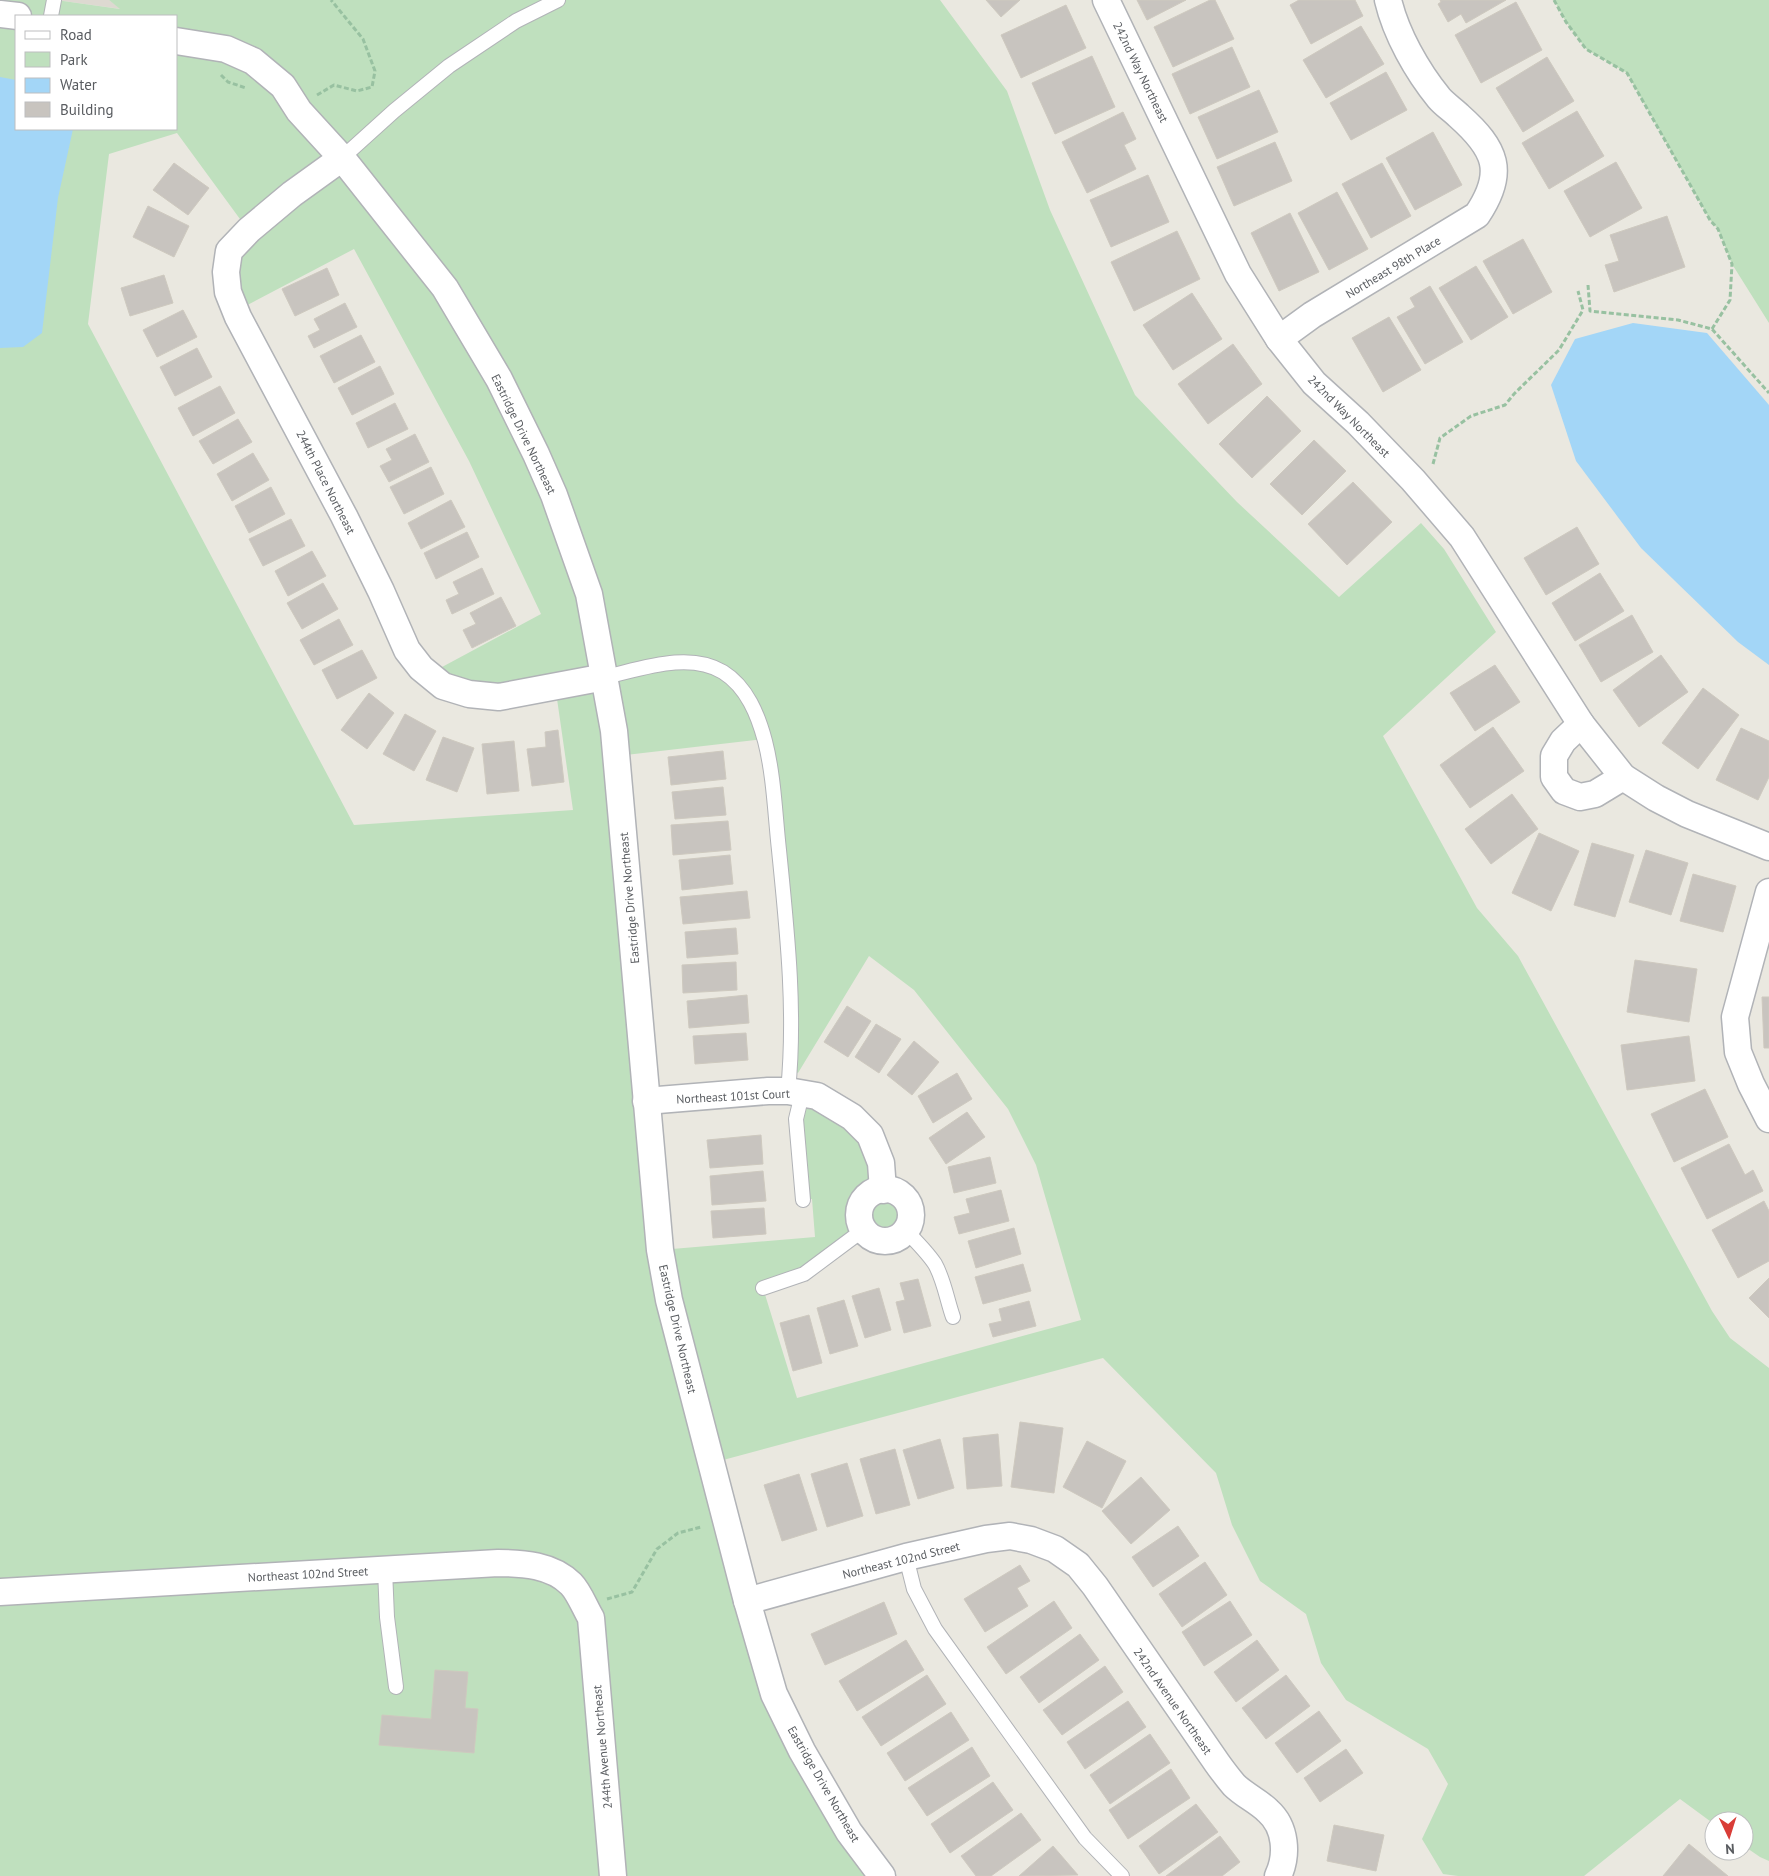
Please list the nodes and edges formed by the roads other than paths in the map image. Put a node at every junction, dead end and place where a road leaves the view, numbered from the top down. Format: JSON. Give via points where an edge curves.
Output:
{"nodes":[{"id":1,"x":54,"y":0,"type":"edge"},
{"id":2,"x":558,"y":0,"type":"edge"},
{"id":3,"x":1106,"y":0,"type":"edge"},
{"id":4,"x":1388,"y":0,"type":"edge"},
{"id":5,"x":0,"y":14,"type":"edge"},
{"id":6,"x":51,"y":15,"type":"edge"},
{"id":7,"x":15,"y":16,"type":"edge"},
{"id":8,"x":178,"y":41,"type":"edge"},
{"id":9,"x":342,"y":158,"type":"junction"},
{"id":10,"x":1279,"y":339,"type":"junction"},
{"id":11,"x":605,"y":677,"type":"junction"},
{"id":12,"x":1581,"y":724,"type":"junction"},
{"id":13,"x":1623,"y":777,"type":"junction"},
{"id":14,"x":1769,"y":847,"type":"edge"},
{"id":15,"x":1769,"y":892,"type":"edge"},
{"id":16,"x":795,"y":1092,"type":"junction"},
{"id":17,"x":646,"y":1101,"type":"junction"},
{"id":18,"x":1769,"y":1119,"type":"edge"},
{"id":19,"x":883,"y":1190,"type":"junction"},
{"id":20,"x":803,"y":1200,"type":"dead end"},
{"id":21,"x":863,"y":1230,"type":"junction"},
{"id":22,"x":906,"y":1231,"type":"junction"},
{"id":23,"x":763,"y":1288,"type":"dead end"},
{"id":24,"x":953,"y":1317,"type":"dead end"},
{"id":25,"x":1055,"y":1549,"type":"joint"},
{"id":26,"x":906,"y":1557,"type":"junction"},
{"id":27,"x":385,"y":1570,"type":"junction"},
{"id":28,"x":0,"y":1592,"type":"edge"},
{"id":29,"x":748,"y":1601,"type":"junction"},
{"id":30,"x":587,"y":1612,"type":"joint"},
{"id":31,"x":396,"y":1687,"type":"dead end"},
{"id":32,"x":1281,"y":1865,"type":"edge"},
{"id":33,"x":613,"y":1876,"type":"edge"},
{"id":34,"x":882,"y":1876,"type":"edge"},
{"id":35,"x":1122,"y":1876,"type":"edge"}],
"edges":[{"from":1,"to":6,"type":"lane"},
{"from":2,"to":9,"type":"lane","via":[[516,21],[449,66]]},
{"from":3,"to":10,"type":"street","name":"242nd Way Northeast","via":[[1238,274]]},
{"from":4,"to":10,"type":"street","name":"Northeast 98th Place","via":[[1391,15],[1410,54],[1431,88],[1487,145],[1493,163],[1494,183],[1477,215],[1312,315]]},
{"from":5,"to":7,"type":"street"},
{"from":8,"to":9,"type":"street","name":"Eastridge Drive Northeast","via":[[226,49],[253,61],[283,86],[299,111]]},
{"from":9,"to":11,"type":"street","name":"Eastridge Drive Northeast","via":[[445,288],[503,388],[554,495],[589,594]]},
{"from":9,"to":11,"type":"street","name":"244th Place Northeast","via":[[248,230],[229,251],[228,292],[238,317],[344,516],[407,650],[421,668],[443,686],[469,694],[499,697]]},
{"from":10,"to":12,"type":"street","name":"242nd Way Northeast","via":[[1314,383],[1413,480],[1462,537]]},
{"from":11,"to":16,"type":"lane","via":[[673,663],[700,663],[722,671],[735,681],[752,706],[768,755],[788,950],[790,1069]]},
{"from":11,"to":17,"type":"street","name":"Eastridge Drive Northeast","via":[[619,775]]},
{"from":12,"to":13,"type":"street","name":"242nd Way Northeast"},
{"from":12,"to":13,"type":"street","via":[[1563,741],[1554,756],[1554,777],[1564,791],[1580,797],[1595,794]]},
{"from":13,"to":14,"type":"street","name":"242nd Way Northeast","via":[[1687,814]]},
{"from":15,"to":18,"type":"street","via":[[1734,1017],[1738,1052]]},
{"from":16,"to":17,"type":"street","name":"Northeast 101st Court"},
{"from":16,"to":19,"type":"street","name":"Northeast 101st Court","via":[[817,1096],[852,1116],[870,1135],[881,1163]]},
{"from":16,"to":20,"type":"lane"},
{"from":17,"to":29,"type":"street","name":"Eastridge Drive Northeast","via":[[660,1250],[669,1300]]},
{"from":19,"to":21,"type":"street","via":[[870,1194],[860,1206],[859,1222]]},
{"from":19,"to":22,"type":"street","via":[[893,1190],[906,1200],[911,1215]]},
{"from":21,"to":22,"type":"street","via":[[876,1240],[884,1241],[893,1240]]},
{"from":21,"to":23,"type":"lane","via":[[804,1274]]},
{"from":22,"to":24,"type":"lane","via":[[935,1265]]},
{"from":25,"to":26,"type":"street","name":"Northeast 102nd Street","via":[[1010,1536]]},
{"from":25,"to":32,"type":"street","name":"242nd Avenue Northeast","via":[[1078,1565],[1095,1586],[1216,1763],[1235,1786],[1269,1811],[1284,1840]]},
{"from":26,"to":29,"type":"street","name":"Northeast 102nd Street"},
{"from":26,"to":35,"type":"lane","via":[[914,1589],[935,1629],[1080,1832]]},
{"from":27,"to":28,"type":"street","name":"Northeast 102nd Street"},
{"from":27,"to":30,"type":"street","name":"Northeast 102nd Street","via":[[525,1563],[552,1571],[572,1585]]},
{"from":27,"to":31,"type":"lane"},
{"from":29,"to":34,"type":"street","name":"Eastridge Drive Northeast","via":[[774,1694],[850,1832]]},
{"from":30,"to":33,"type":"street","name":"244th Avenue Northeast"}]}
